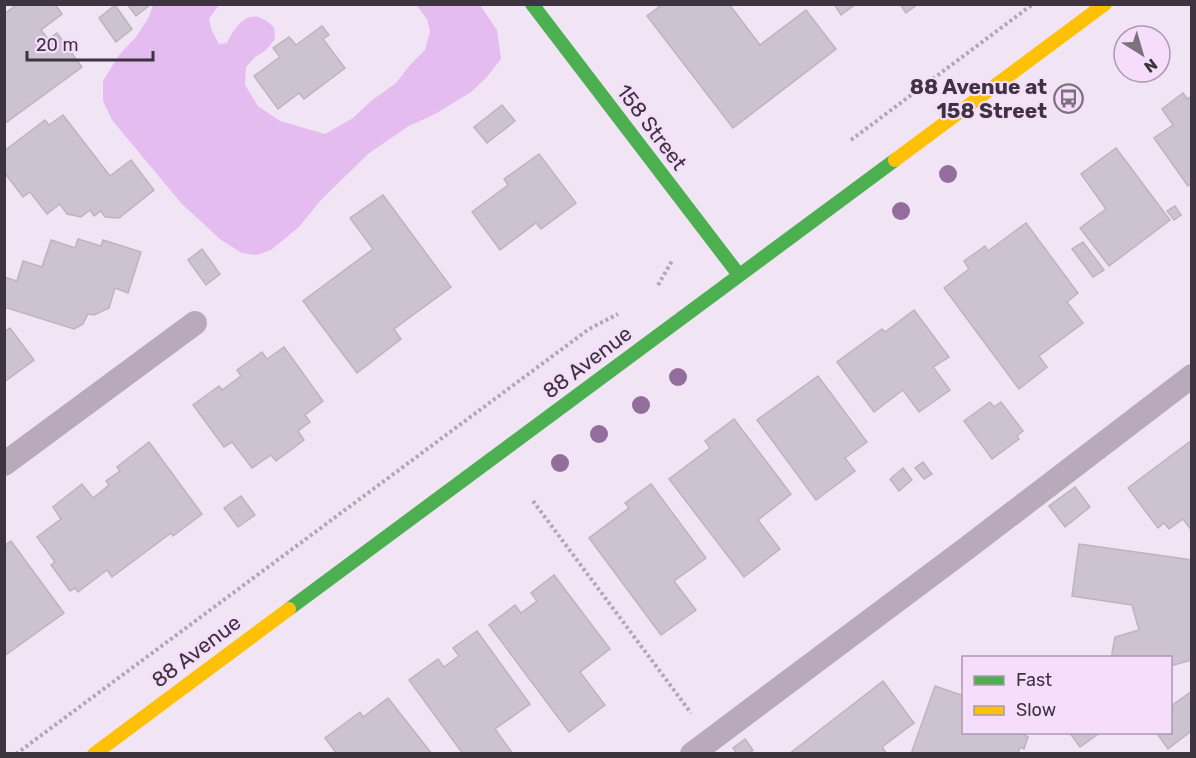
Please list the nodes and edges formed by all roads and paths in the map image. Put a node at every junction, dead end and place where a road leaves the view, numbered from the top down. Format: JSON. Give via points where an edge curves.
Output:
{"nodes":[{"id":1,"x":532,"y":4,"type":"edge"},
{"id":2,"x":1033,"y":4,"type":"edge"},
{"id":3,"x":1105,"y":4,"type":"edge"},
{"id":4,"x":851,"y":140,"type":"dead end"},
{"id":5,"x":672,"y":261,"type":"dead end"},
{"id":6,"x":739,"y":276,"type":"junction"},
{"id":7,"x":657,"y":286,"type":"dead end"},
{"id":8,"x":622,"y":312,"type":"dead end"},
{"id":9,"x":195,"y":323,"type":"dead end"},
{"id":10,"x":1191,"y":376,"type":"edge"},
{"id":11,"x":4,"y":464,"type":"edge"},
{"id":12,"x":533,"y":501,"type":"dead end"},
{"id":13,"x":694,"y":717,"type":"dead end"},
{"id":14,"x":16,"y":753,"type":"edge"},
{"id":15,"x":94,"y":753,"type":"edge"},
{"id":16,"x":692,"y":753,"type":"edge"}],
"edges":[{"from":1,"to":6,"type":"main road","name":"158 Street"},
{"from":2,"to":4,"type":"path"},
{"from":3,"to":6,"type":"main road","name":"88 Avenue"},
{"from":5,"to":7,"type":"path"},
{"from":6,"to":15,"type":"main road","name":"88 Avenue"},
{"from":8,"to":14,"type":"path","via":[[589,329]]},
{"from":9,"to":11,"type":"lane"},
{"from":10,"to":16,"type":"lane"},
{"from":12,"to":13,"type":"path"}]}
